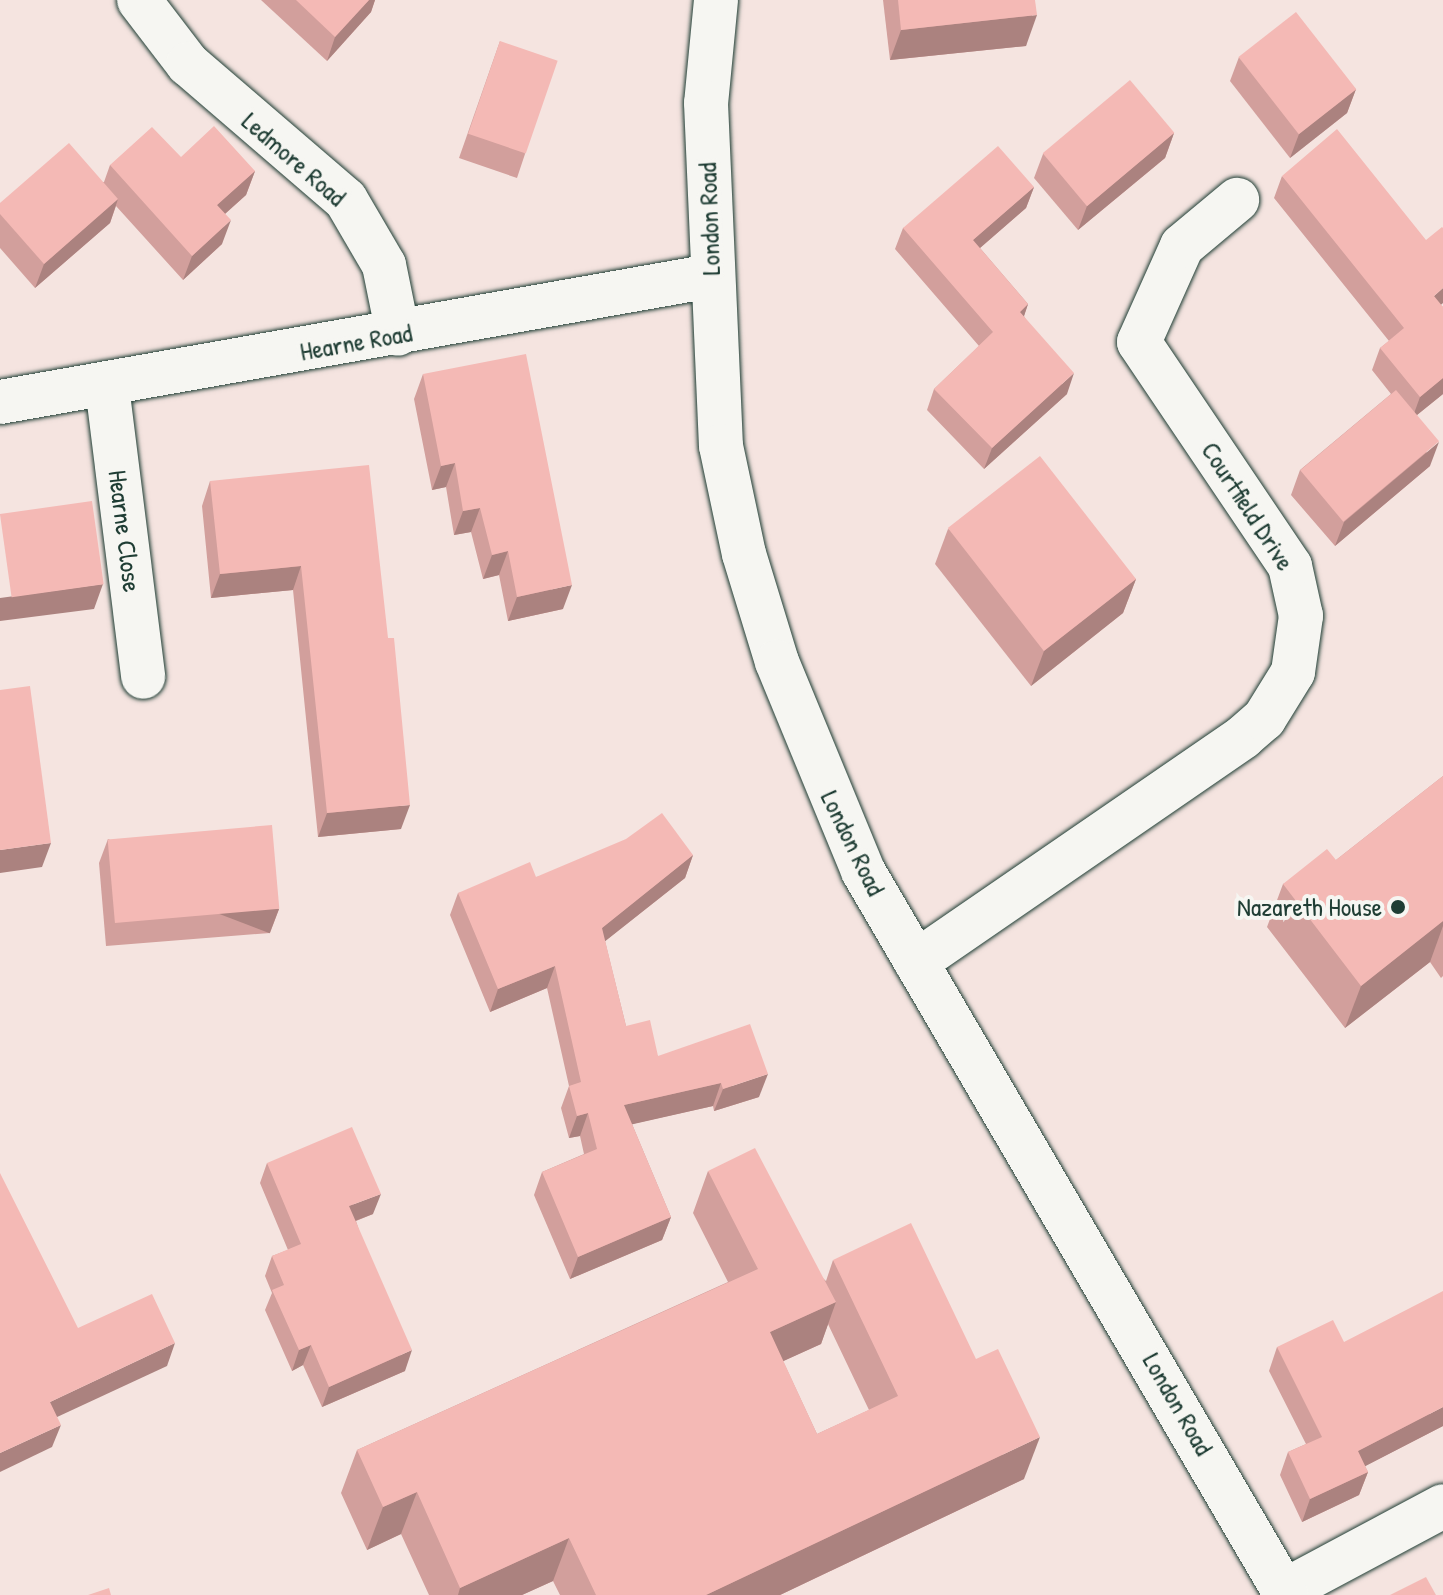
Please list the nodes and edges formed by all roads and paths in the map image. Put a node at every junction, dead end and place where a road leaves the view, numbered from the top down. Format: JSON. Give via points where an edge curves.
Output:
{"nodes":[{"id":1,"x":716,"y":0,"type":"edge"},
{"id":2,"x":147,"y":3,"type":"edge"},
{"id":3,"x":1237,"y":200,"type":"dead end"},
{"id":4,"x":711,"y":276,"type":"junction"},
{"id":5,"x":398,"y":334,"type":"junction"},
{"id":6,"x":107,"y":386,"type":"junction"},
{"id":7,"x":0,"y":402,"type":"edge"},
{"id":8,"x":143,"y":677,"type":"dead end"},
{"id":9,"x":916,"y":962,"type":"junction"},
{"id":10,"x":1443,"y":1506,"type":"edge"},
{"id":11,"x":1285,"y":1593,"type":"edge"}],
"edges":[{"from":1,"to":4,"type":"main road","name":"London Road","via":[[706,103]]},
{"from":2,"to":5,"type":"main road","name":"Ledmore Road","via":[[188,64],[346,200],[384,265]]},
{"from":3,"to":9,"type":"main road","name":"Courtfield Drive","via":[[1182,246],[1139,342],[1290,566],[1301,616],[1293,672],[1264,719],[1243,737]]},
{"from":4,"to":5,"type":"main road","name":"Hearne Road"},
{"from":4,"to":9,"type":"main road","name":"London Road","via":[[721,446],[744,554],[817,768],[863,871]]},
{"from":5,"to":6,"type":"main road","name":"Hearne Road"},
{"from":6,"to":7,"type":"main road","name":"Hearne Road"},
{"from":6,"to":8,"type":"main road","name":"Hearne Close"},
{"from":9,"to":11,"type":"main road","name":"London Road","via":[[1124,1309]]},
{"from":10,"to":11,"type":"main road"}]}
